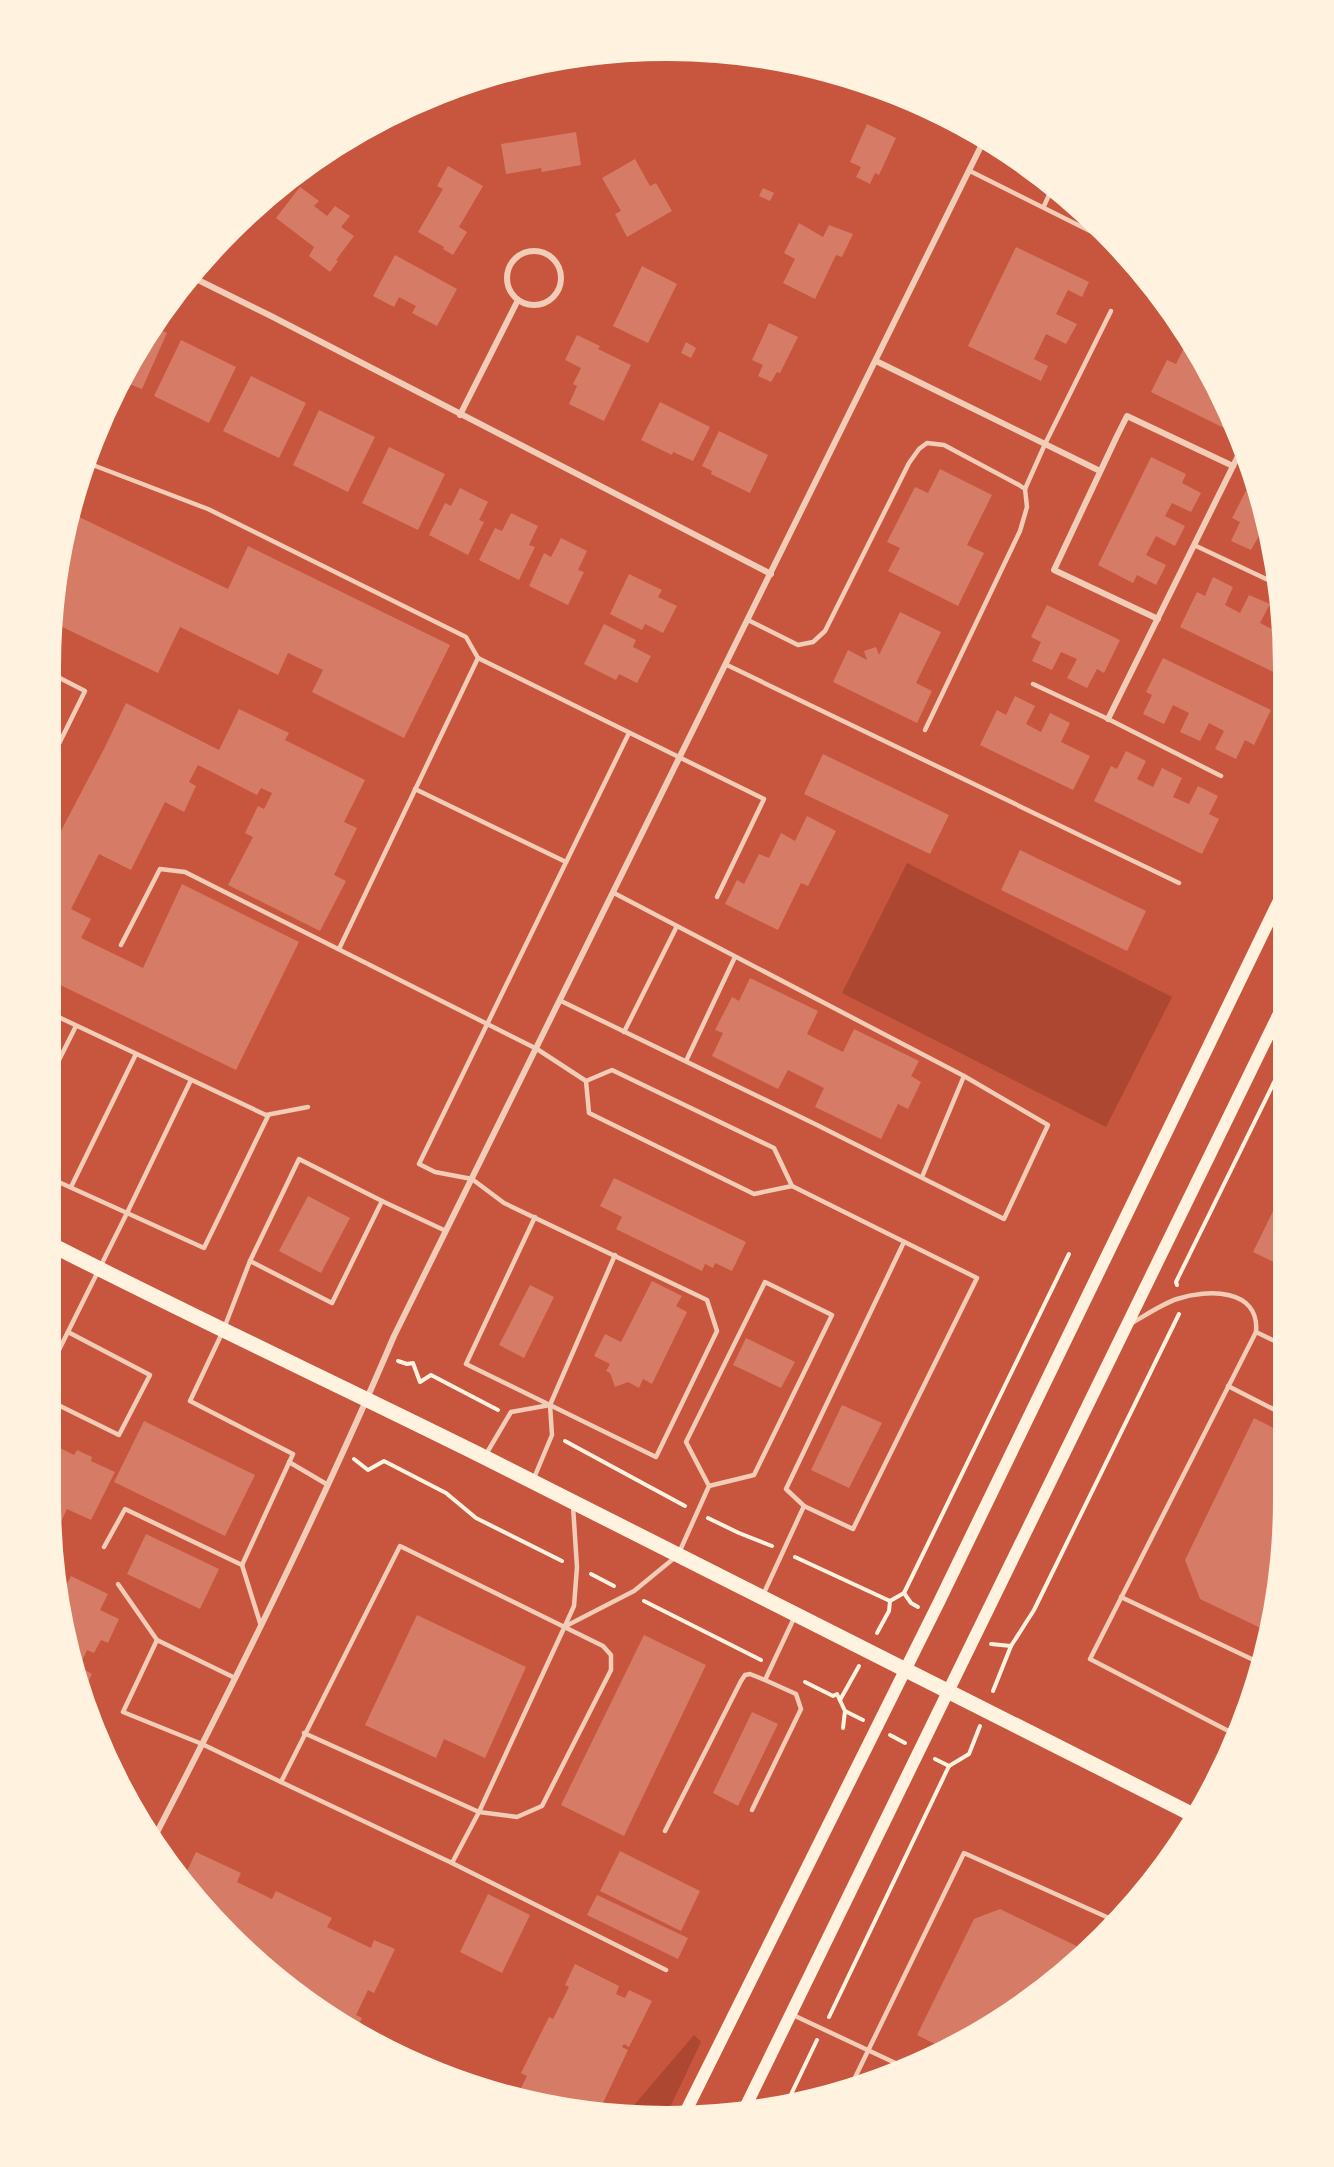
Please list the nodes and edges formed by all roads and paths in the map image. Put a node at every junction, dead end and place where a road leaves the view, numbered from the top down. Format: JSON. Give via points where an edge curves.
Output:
{"nodes":[{"id":1,"x":982,"y":145,"type":"edge"},
{"id":2,"x":970,"y":171,"type":"junction"},
{"id":3,"x":1050,"y":193,"type":"edge"},
{"id":4,"x":1044,"y":206,"type":"junction"},
{"id":5,"x":1094,"y":233,"type":"edge"},
{"id":6,"x":196,"y":279,"type":"edge"},
{"id":7,"x":518,"y":300,"type":"junction"},
{"id":8,"x":1111,"y":311,"type":"dead end"},
{"id":9,"x":876,"y":361,"type":"junction"},
{"id":10,"x":460,"y":415,"type":"junction"},
{"id":11,"x":1045,"y":444,"type":"junction"},
{"id":12,"x":1239,"y":454,"type":"edge"},
{"id":13,"x":91,"y":464,"type":"edge"},
{"id":14,"x":1233,"y":466,"type":"junction"},
{"id":15,"x":1100,"y":471,"type":"junction"},
{"id":16,"x":1025,"y":489,"type":"junction"},
{"id":17,"x":1194,"y":545,"type":"junction"},
{"id":18,"x":771,"y":574,"type":"junction"},
{"id":19,"x":1271,"y":581,"type":"edge"},
{"id":20,"x":1158,"y":619,"type":"junction"},
{"id":21,"x":748,"y":620,"type":"junction"},
{"id":22,"x":478,"y":658,"type":"junction"},
{"id":23,"x":727,"y":665,"type":"junction"},
{"id":24,"x":57,"y":677,"type":"edge"},
{"id":25,"x":1033,"y":684,"type":"dead end"},
{"id":26,"x":1108,"y":719,"type":"junction"},
{"id":27,"x":925,"y":730,"type":"dead end"},
{"id":28,"x":629,"y":733,"type":"junction"},
{"id":29,"x":57,"y":748,"type":"edge"},
{"id":30,"x":681,"y":758,"type":"junction"},
{"id":31,"x":1221,"y":776,"type":"dead end"},
{"id":32,"x":415,"y":789,"type":"junction"},
{"id":33,"x":566,"y":862,"type":"junction"},
{"id":34,"x":1179,"y":883,"type":"dead end"},
{"id":35,"x":614,"y":892,"type":"junction"},
{"id":36,"x":717,"y":897,"type":"dead end"},
{"id":37,"x":1277,"y":904,"type":"edge"},
{"id":38,"x":677,"y":926,"type":"junction"},
{"id":39,"x":121,"y":945,"type":"dead end"},
{"id":40,"x":339,"y":949,"type":"junction"},
{"id":41,"x":735,"y":957,"type":"junction"},
{"id":42,"x":561,"y":1001,"type":"junction"},
{"id":43,"x":57,"y":1016,"type":"edge"},
{"id":44,"x":1277,"y":1017,"type":"edge"},
{"id":45,"x":487,"y":1024,"type":"junction"},
{"id":46,"x":76,"y":1026,"type":"junction"},
{"id":47,"x":624,"y":1032,"type":"junction"},
{"id":48,"x":537,"y":1049,"type":"junction"},
{"id":49,"x":136,"y":1054,"type":"junction"},
{"id":50,"x":686,"y":1061,"type":"junction"},
{"id":51,"x":57,"y":1064,"type":"edge"},
{"id":52,"x":964,"y":1076,"type":"junction"},
{"id":53,"x":1277,"y":1076,"type":"edge"},
{"id":54,"x":191,"y":1080,"type":"junction"},
{"id":55,"x":586,"y":1081,"type":"junction"},
{"id":56,"x":308,"y":1107,"type":"dead end"},
{"id":57,"x":266,"y":1115,"type":"junction"},
{"id":58,"x":922,"y":1177,"type":"junction"},
{"id":59,"x":472,"y":1179,"type":"junction"},
{"id":60,"x":57,"y":1181,"type":"edge"},
{"id":61,"x":792,"y":1186,"type":"junction"},
{"id":62,"x":71,"y":1187,"type":"junction"},
{"id":63,"x":382,"y":1201,"type":"junction"},
{"id":64,"x":127,"y":1213,"type":"junction"},
{"id":65,"x":535,"y":1218,"type":"junction"},
{"id":66,"x":446,"y":1231,"type":"junction"},
{"id":67,"x":904,"y":1242,"type":"junction"},
{"id":68,"x":57,"y":1248,"type":"edge"},
{"id":69,"x":1069,"y":1254,"type":"dead end"},
{"id":70,"x":615,"y":1255,"type":"junction"},
{"id":71,"x":250,"y":1261,"type":"junction"},
{"id":72,"x":99,"y":1270,"type":"junction"},
{"id":73,"x":1179,"y":1298,"type":"junction"},
{"id":74,"x":1126,"y":1326,"type":"junction"},
{"id":75,"x":223,"y":1331,"type":"junction"},
{"id":76,"x":68,"y":1332,"type":"junction"},
{"id":77,"x":1256,"y":1332,"type":"junction"},
{"id":78,"x":1277,"y":1342,"type":"edge"},
{"id":79,"x":57,"y":1354,"type":"edge"},
{"id":80,"x":386,"y":1356,"type":"junction"},
{"id":81,"x":1228,"y":1386,"type":"junction"},
{"id":82,"x":368,"y":1400,"type":"junction"},
{"id":83,"x":57,"y":1404,"type":"edge"},
{"id":84,"x":550,"y":1405,"type":"junction"},
{"id":85,"x":1277,"y":1411,"type":"edge"},
{"id":86,"x":509,"y":1416,"type":"junction"},
{"id":87,"x":552,"y":1435,"type":"junction"},
{"id":88,"x":484,"y":1457,"type":"junction"},
{"id":89,"x":289,"y":1462,"type":"junction"},
{"id":90,"x":532,"y":1482,"type":"junction"},
{"id":91,"x":328,"y":1485,"type":"junction"},
{"id":92,"x":709,"y":1486,"type":"junction"},
{"id":93,"x":573,"y":1503,"type":"junction"},
{"id":94,"x":804,"y":1506,"type":"junction"},
{"id":95,"x":697,"y":1512,"type":"junction"},
{"id":96,"x":104,"y":1547,"type":"dead end"},
{"id":97,"x":783,"y":1551,"type":"junction"},
{"id":98,"x":678,"y":1555,"type":"junction"},
{"id":99,"x":242,"y":1565,"type":"junction"},
{"id":100,"x":118,"y":1584,"type":"dead end"},
{"id":101,"x":904,"y":1593,"type":"junction"},
{"id":102,"x":762,"y":1597,"type":"junction"},
{"id":103,"x":1121,"y":1597,"type":"junction"},
{"id":104,"x":796,"y":1614,"type":"junction"},
{"id":105,"x":932,"y":1615,"type":"junction"},
{"id":106,"x":262,"y":1626,"type":"junction"},
{"id":107,"x":564,"y":1628,"type":"junction"},
{"id":108,"x":975,"y":1637,"type":"junction"},
{"id":109,"x":157,"y":1640,"type":"junction"},
{"id":110,"x":1011,"y":1646,"type":"junction"},
{"id":111,"x":1255,"y":1661,"type":"edge"},
{"id":112,"x":906,"y":1669,"type":"junction"},
{"id":113,"x":235,"y":1678,"type":"junction"},
{"id":114,"x":765,"y":1680,"type":"junction"},
{"id":115,"x":949,"y":1690,"type":"junction"},
{"id":116,"x":837,"y":1694,"type":"dead end"},
{"id":117,"x":987,"y":1709,"type":"junction"},
{"id":118,"x":845,"y":1711,"type":"junction"},
{"id":119,"x":843,"y":1728,"type":"dead end"},
{"id":120,"x":877,"y":1728,"type":"junction"},
{"id":121,"x":1231,"y":1732,"type":"edge"},
{"id":122,"x":304,"y":1733,"type":"junction"},
{"id":123,"x":202,"y":1744,"type":"junction"},
{"id":124,"x":919,"y":1751,"type":"junction"},
{"id":125,"x":949,"y":1766,"type":"junction"},
{"id":126,"x":280,"y":1782,"type":"junction"},
{"id":127,"x":752,"y":1810,"type":"dead end"},
{"id":128,"x":479,"y":1812,"type":"junction"},
{"id":129,"x":1190,"y":1813,"type":"edge"},
{"id":130,"x":665,"y":1832,"type":"dead end"},
{"id":131,"x":157,"y":1834,"type":"edge"},
{"id":132,"x":452,"y":1863,"type":"junction"},
{"id":133,"x":1110,"y":1919,"type":"edge"},
{"id":134,"x":666,"y":1970,"type":"dead end"},
{"id":135,"x":791,"y":2013,"type":"junction"},
{"id":136,"x":823,"y":2029,"type":"junction"},
{"id":137,"x":867,"y":2050,"type":"junction"},
{"id":138,"x":899,"y":2065,"type":"edge"},
{"id":139,"x":853,"y":2081,"type":"edge"},
{"id":140,"x":790,"y":2097,"type":"edge"},
{"id":141,"x":746,"y":2105,"type":"edge"},
{"id":142,"x":687,"y":2109,"type":"edge"}],
"edges":[{"from":1,"to":2,"type":"street"},
{"from":2,"to":4,"type":"lane"},
{"from":2,"to":9,"type":"street"},
{"from":3,"to":4,"type":"lane"},
{"from":4,"to":5,"type":"lane"},
{"from":6,"to":10,"type":"street"},
{"from":7,"to":7,"type":"street","via":[[543,304],[556,293],[561,277],[548,255],[522,254],[515,259],[508,285]]},
{"from":7,"to":10,"type":"street"},
{"from":8,"to":11,"type":"lane"},
{"from":9,"to":11,"type":"street"},
{"from":9,"to":18,"type":"street"},
{"from":10,"to":18,"type":"street"},
{"from":11,"to":15,"type":"street"},
{"from":11,"to":16,"type":"lane"},
{"from":12,"to":14,"type":"street"},
{"from":13,"to":22,"type":"lane","via":[[208,508],[466,638]]},
{"from":14,"to":15,"type":"street","via":[[1127,416]]},
{"from":14,"to":17,"type":"street"},
{"from":15,"to":20,"type":"street","via":[[1054,570]]},
{"from":16,"to":21,"type":"lane","via":[[944,445],[927,443],[909,463],[825,631],[813,642],[798,645]]},
{"from":16,"to":27,"type":"lane","via":[[1027,507],[1020,531]]},
{"from":17,"to":19,"type":"lane"},
{"from":17,"to":20,"type":"street"},
{"from":18,"to":21,"type":"street"},
{"from":20,"to":26,"type":"street"},
{"from":21,"to":23,"type":"street"},
{"from":22,"to":28,"type":"lane"},
{"from":22,"to":32,"type":"lane"},
{"from":23,"to":30,"type":"street"},
{"from":23,"to":34,"type":"lane"},
{"from":24,"to":29,"type":"lane","via":[[85,691]]},
{"from":25,"to":26,"type":"lane"},
{"from":26,"to":31,"type":"lane"},
{"from":28,"to":30,"type":"lane"},
{"from":28,"to":33,"type":"lane"},
{"from":30,"to":35,"type":"street"},
{"from":30,"to":36,"type":"lane","via":[[764,799]]},
{"from":32,"to":33,"type":"lane"},
{"from":32,"to":40,"type":"lane"},
{"from":33,"to":45,"type":"lane"},
{"from":35,"to":38,"type":"lane"},
{"from":35,"to":42,"type":"street"},
{"from":37,"to":105,"type":"main road"},
{"from":38,"to":41,"type":"lane"},
{"from":38,"to":47,"type":"lane"},
{"from":39,"to":40,"type":"lane","via":[[160,869],[185,872]]},
{"from":40,"to":45,"type":"lane"},
{"from":41,"to":50,"type":"lane"},
{"from":41,"to":52,"type":"lane"},
{"from":42,"to":47,"type":"lane"},
{"from":42,"to":48,"type":"street"},
{"from":43,"to":46,"type":"lane"},
{"from":44,"to":74,"type":"main road"},
{"from":45,"to":48,"type":"lane"},
{"from":45,"to":59,"type":"lane","via":[[419,1164],[435,1172]]},
{"from":46,"to":49,"type":"lane"},
{"from":46,"to":51,"type":"lane"},
{"from":47,"to":50,"type":"lane"},
{"from":48,"to":55,"type":"lane"},
{"from":48,"to":59,"type":"street"},
{"from":49,"to":54,"type":"lane"},
{"from":49,"to":62,"type":"lane"},
{"from":50,"to":58,"type":"lane"},
{"from":52,"to":58,"type":"lane"},
{"from":52,"to":58,"type":"lane","via":[[1048,1125],[1004,1219]]},
{"from":53,"to":73,"type":"path","via":[[1176,1282]]},
{"from":54,"to":57,"type":"lane"},
{"from":54,"to":64,"type":"lane"},
{"from":55,"to":61,"type":"lane","via":[[612,1070],[774,1148]]},
{"from":55,"to":61,"type":"lane","via":[[589,1113],[754,1194]]},
{"from":56,"to":57,"type":"lane"},
{"from":57,"to":64,"type":"lane","via":[[204,1248]]},
{"from":59,"to":65,"type":"lane","via":[[504,1203]]},
{"from":59,"to":66,"type":"street"},
{"from":60,"to":62,"type":"lane"},
{"from":61,"to":67,"type":"lane"},
{"from":62,"to":64,"type":"lane"},
{"from":63,"to":66,"type":"lane"},
{"from":63,"to":71,"type":"lane","via":[[332,1303]]},
{"from":63,"to":71,"type":"lane","via":[[299,1159]]},
{"from":64,"to":72,"type":"lane"},
{"from":65,"to":70,"type":"lane"},
{"from":65,"to":84,"type":"lane","via":[[466,1364]]},
{"from":66,"to":80,"type":"street"},
{"from":67,"to":94,"type":"lane","via":[[786,1489]]},
{"from":67,"to":94,"type":"lane","via":[[977,1278],[854,1529]]},
{"from":68,"to":72,"type":"main road"},
{"from":69,"to":101,"type":"path"},
{"from":70,"to":84,"type":"lane"},
{"from":70,"to":84,"type":"lane","via":[[707,1300],[717,1331],[656,1457]]},
{"from":71,"to":75,"type":"lane"},
{"from":72,"to":75,"type":"main road"},
{"from":72,"to":76,"type":"lane"},
{"from":73,"to":74,"type":"lane"},
{"from":73,"to":77,"type":"lane","via":[[1221,1293],[1233,1296],[1255,1312]]},
{"from":73,"to":110,"type":"path","via":[[1174,1326],[1034,1610]]},
{"from":74,"to":108,"type":"main road"},
{"from":75,"to":82,"type":"main road"},
{"from":75,"to":89,"type":"lane","via":[[190,1401],[293,1454]]},
{"from":76,"to":79,"type":"lane"},
{"from":76,"to":83,"type":"lane","via":[[150,1375],[119,1434]]},
{"from":77,"to":78,"type":"lane"},
{"from":77,"to":81,"type":"lane"},
{"from":80,"to":82,"type":"street"},
{"from":80,"to":86,"type":"path","via":[[413,1363],[420,1382],[431,1375]]},
{"from":81,"to":85,"type":"lane"},
{"from":81,"to":103,"type":"lane"},
{"from":82,"to":88,"type":"main road"},
{"from":82,"to":91,"type":"street"},
{"from":84,"to":86,"type":"lane","via":[[511,1412]]},
{"from":84,"to":87,"type":"lane"},
{"from":86,"to":88,"type":"lane"},
{"from":87,"to":90,"type":"lane"},
{"from":87,"to":95,"type":"path"},
{"from":88,"to":90,"type":"main road"},
{"from":89,"to":91,"type":"lane"},
{"from":89,"to":99,"type":"lane"},
{"from":90,"to":93,"type":"main road"},
{"from":91,"to":106,"type":"street"},
{"from":92,"to":92,"type":"lane","via":[[754,1475],[832,1316],[765,1282],[686,1442]]},
{"from":92,"to":95,"type":"lane"},
{"from":93,"to":98,"type":"main road"},
{"from":93,"to":107,"type":"lane","via":[[577,1567],[574,1606]]},
{"from":94,"to":97,"type":"lane"},
{"from":95,"to":97,"type":"path"},
{"from":95,"to":98,"type":"lane"},
{"from":96,"to":99,"type":"lane","via":[[125,1509]]},
{"from":97,"to":101,"type":"path","via":[[890,1601]]},
{"from":97,"to":102,"type":"lane"},
{"from":98,"to":102,"type":"main road"},
{"from":98,"to":107,"type":"lane","via":[[634,1592]]},
{"from":99,"to":106,"type":"lane"},
{"from":100,"to":109,"type":"lane"},
{"from":101,"to":105,"type":"path","via":[[911,1603]]},
{"from":102,"to":104,"type":"main road"},
{"from":103,"to":111,"type":"lane"},
{"from":103,"to":121,"type":"lane","via":[[1090,1659]]},
{"from":104,"to":112,"type":"main road"},
{"from":104,"to":114,"type":"lane"},
{"from":105,"to":112,"type":"main road"},
{"from":106,"to":113,"type":"street"},
{"from":107,"to":122,"type":"lane","via":[[400,1546]]},
{"from":107,"to":128,"type":"lane"},
{"from":107,"to":128,"type":"lane","via":[[603,1646],[611,1655],[611,1670],[542,1806],[517,1817]]},
{"from":108,"to":110,"type":"path","via":[[989,1644]]},
{"from":108,"to":115,"type":"main road"},
{"from":109,"to":113,"type":"lane"},
{"from":109,"to":123,"type":"lane","via":[[123,1712]]},
{"from":110,"to":117,"type":"path"},
{"from":112,"to":115,"type":"main road"},
{"from":112,"to":120,"type":"main road"},
{"from":113,"to":123,"type":"street"},
{"from":114,"to":127,"type":"lane","via":[[796,1694],[801,1709]]},
{"from":114,"to":130,"type":"lane","via":[[744,1675]]},
{"from":115,"to":117,"type":"main road"},
{"from":115,"to":124,"type":"main road"},
{"from":116,"to":118,"type":"path"},
{"from":117,"to":125,"type":"path","via":[[969,1754]]},
{"from":117,"to":129,"type":"main road"},
{"from":118,"to":119,"type":"path"},
{"from":118,"to":120,"type":"path"},
{"from":120,"to":124,"type":"path"},
{"from":120,"to":142,"type":"main road"},
{"from":122,"to":126,"type":"lane"},
{"from":122,"to":128,"type":"lane"},
{"from":123,"to":126,"type":"lane"},
{"from":123,"to":131,"type":"street"},
{"from":124,"to":125,"type":"path"},
{"from":124,"to":135,"type":"main road"},
{"from":125,"to":136,"type":"path"},
{"from":126,"to":132,"type":"lane"},
{"from":128,"to":132,"type":"lane"},
{"from":132,"to":134,"type":"lane"},
{"from":133,"to":137,"type":"lane","via":[[964,1853]]},
{"from":135,"to":136,"type":"lane"},
{"from":135,"to":141,"type":"main road"},
{"from":136,"to":137,"type":"lane"},
{"from":136,"to":140,"type":"path"},
{"from":137,"to":138,"type":"lane"},
{"from":137,"to":139,"type":"lane"}]}
